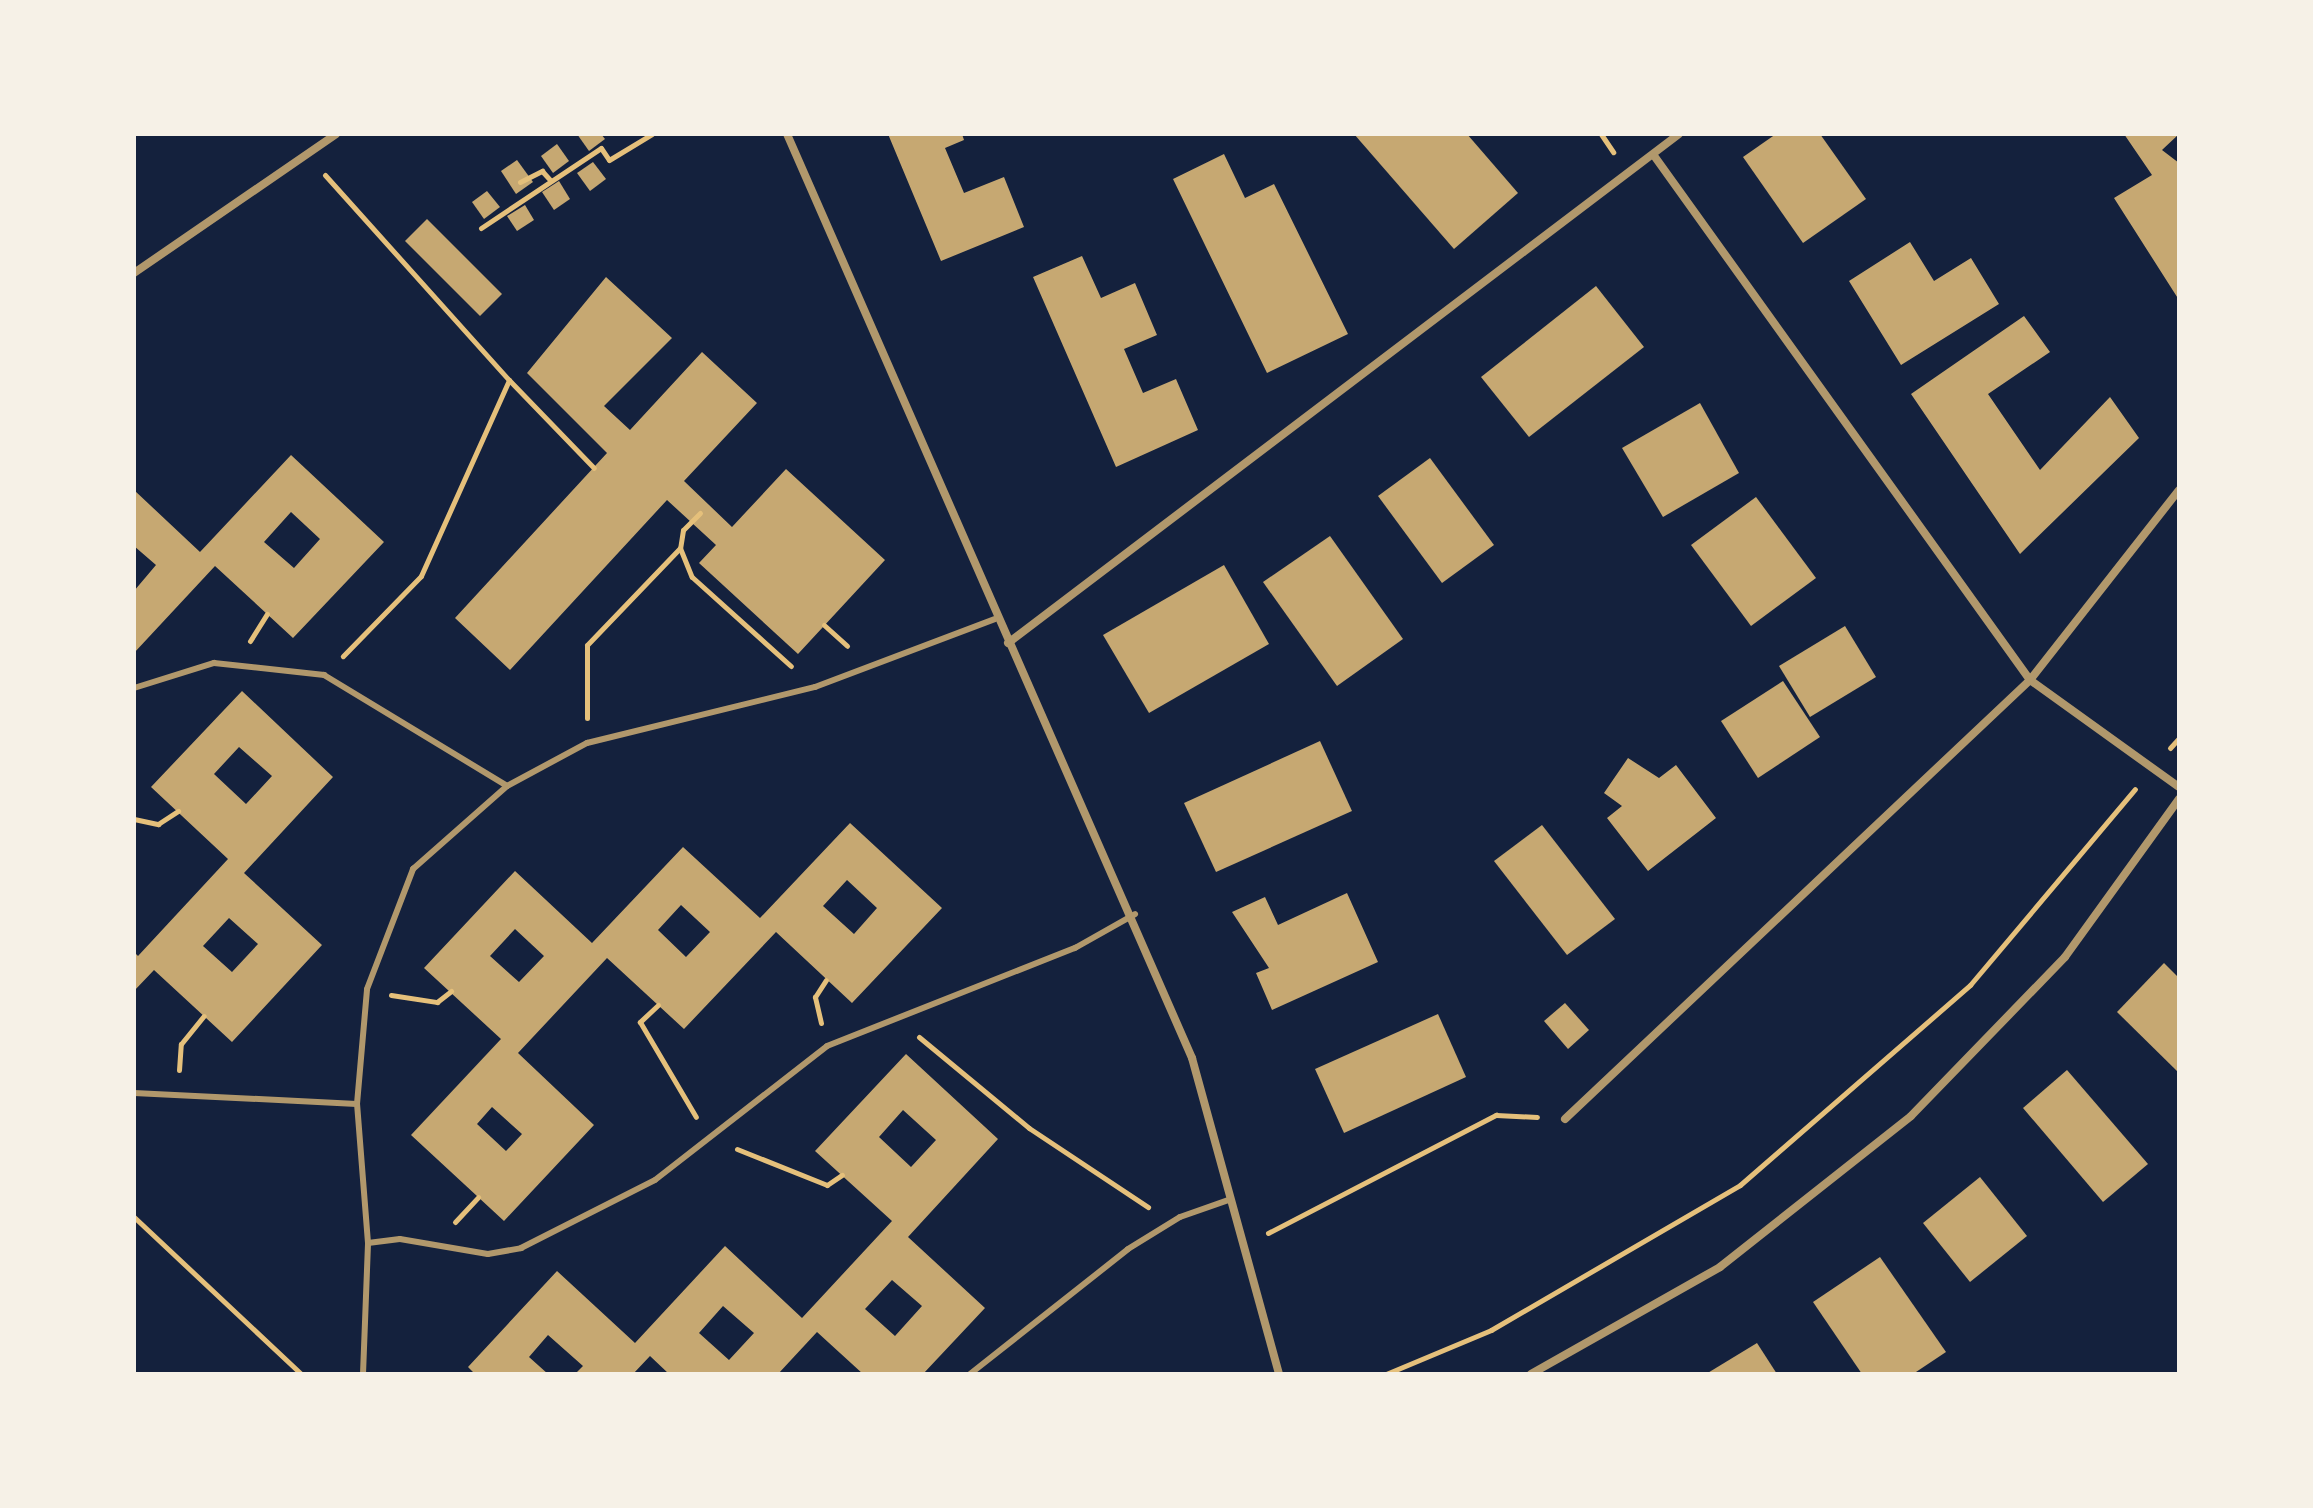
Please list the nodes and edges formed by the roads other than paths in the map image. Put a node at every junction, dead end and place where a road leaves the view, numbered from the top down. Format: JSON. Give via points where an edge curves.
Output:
{"nodes":[{"id":1,"x":336,"y":134,"type":"edge"},
{"id":2,"x":787,"y":134,"type":"edge"},
{"id":3,"x":1679,"y":134,"type":"edge"},
{"id":4,"x":1655,"y":157,"type":"junction"},
{"id":5,"x":134,"y":273,"type":"edge"},
{"id":6,"x":2179,"y":490,"type":"edge"},
{"id":7,"x":995,"y":619,"type":"junction"},
{"id":8,"x":1008,"y":643,"type":"junction"},
{"id":9,"x":2030,"y":680,"type":"junction"},
{"id":10,"x":134,"y":688,"type":"edge"},
{"id":11,"x":507,"y":786,"type":"junction"},
{"id":12,"x":2179,"y":787,"type":"edge"},
{"id":13,"x":2179,"y":799,"type":"edge"},
{"id":14,"x":1135,"y":914,"type":"junction"},
{"id":15,"x":134,"y":1093,"type":"edge"},
{"id":16,"x":357,"y":1104,"type":"junction"},
{"id":17,"x":1565,"y":1119,"type":"road end"},
{"id":18,"x":1231,"y":1199,"type":"junction"},
{"id":19,"x":368,"y":1243,"type":"junction"},
{"id":20,"x":363,"y":1374,"type":"edge"},
{"id":21,"x":970,"y":1374,"type":"edge"},
{"id":22,"x":1279,"y":1374,"type":"edge"},
{"id":23,"x":1531,"y":1374,"type":"edge"}],
"edges":[{"from":1,"to":5,"type":"street"},
{"from":2,"to":7,"type":"street"},
{"from":3,"to":4,"type":"street"},
{"from":4,"to":8,"type":"street"},
{"from":4,"to":9,"type":"street"},
{"from":6,"to":9,"type":"street"},
{"from":7,"to":8,"type":"street"},
{"from":7,"to":11,"type":"lane","via":[[815,687],[587,743]]},
{"from":8,"to":14,"type":"street"},
{"from":9,"to":12,"type":"street","via":[[2149,771]]},
{"from":9,"to":17,"type":"street"},
{"from":10,"to":11,"type":"lane","via":[[244,661],[324,675]]},
{"from":11,"to":16,"type":"lane","via":[[413,869],[367,989]]},
{"from":13,"to":23,"type":"street","via":[[2065,957],[1911,1116],[1720,1267]]},
{"from":14,"to":18,"type":"street","via":[[1192,1058]]},
{"from":14,"to":19,"type":"lane","via":[[1075,948],[883,1018],[827,1046],[655,1180],[521,1248],[488,1254],[400,1239]]},
{"from":15,"to":16,"type":"lane","via":[[177,1091]]},
{"from":16,"to":19,"type":"lane"},
{"from":18,"to":21,"type":"lane","via":[[1169,1224]]},
{"from":18,"to":22,"type":"street"},
{"from":19,"to":20,"type":"lane"}]}
